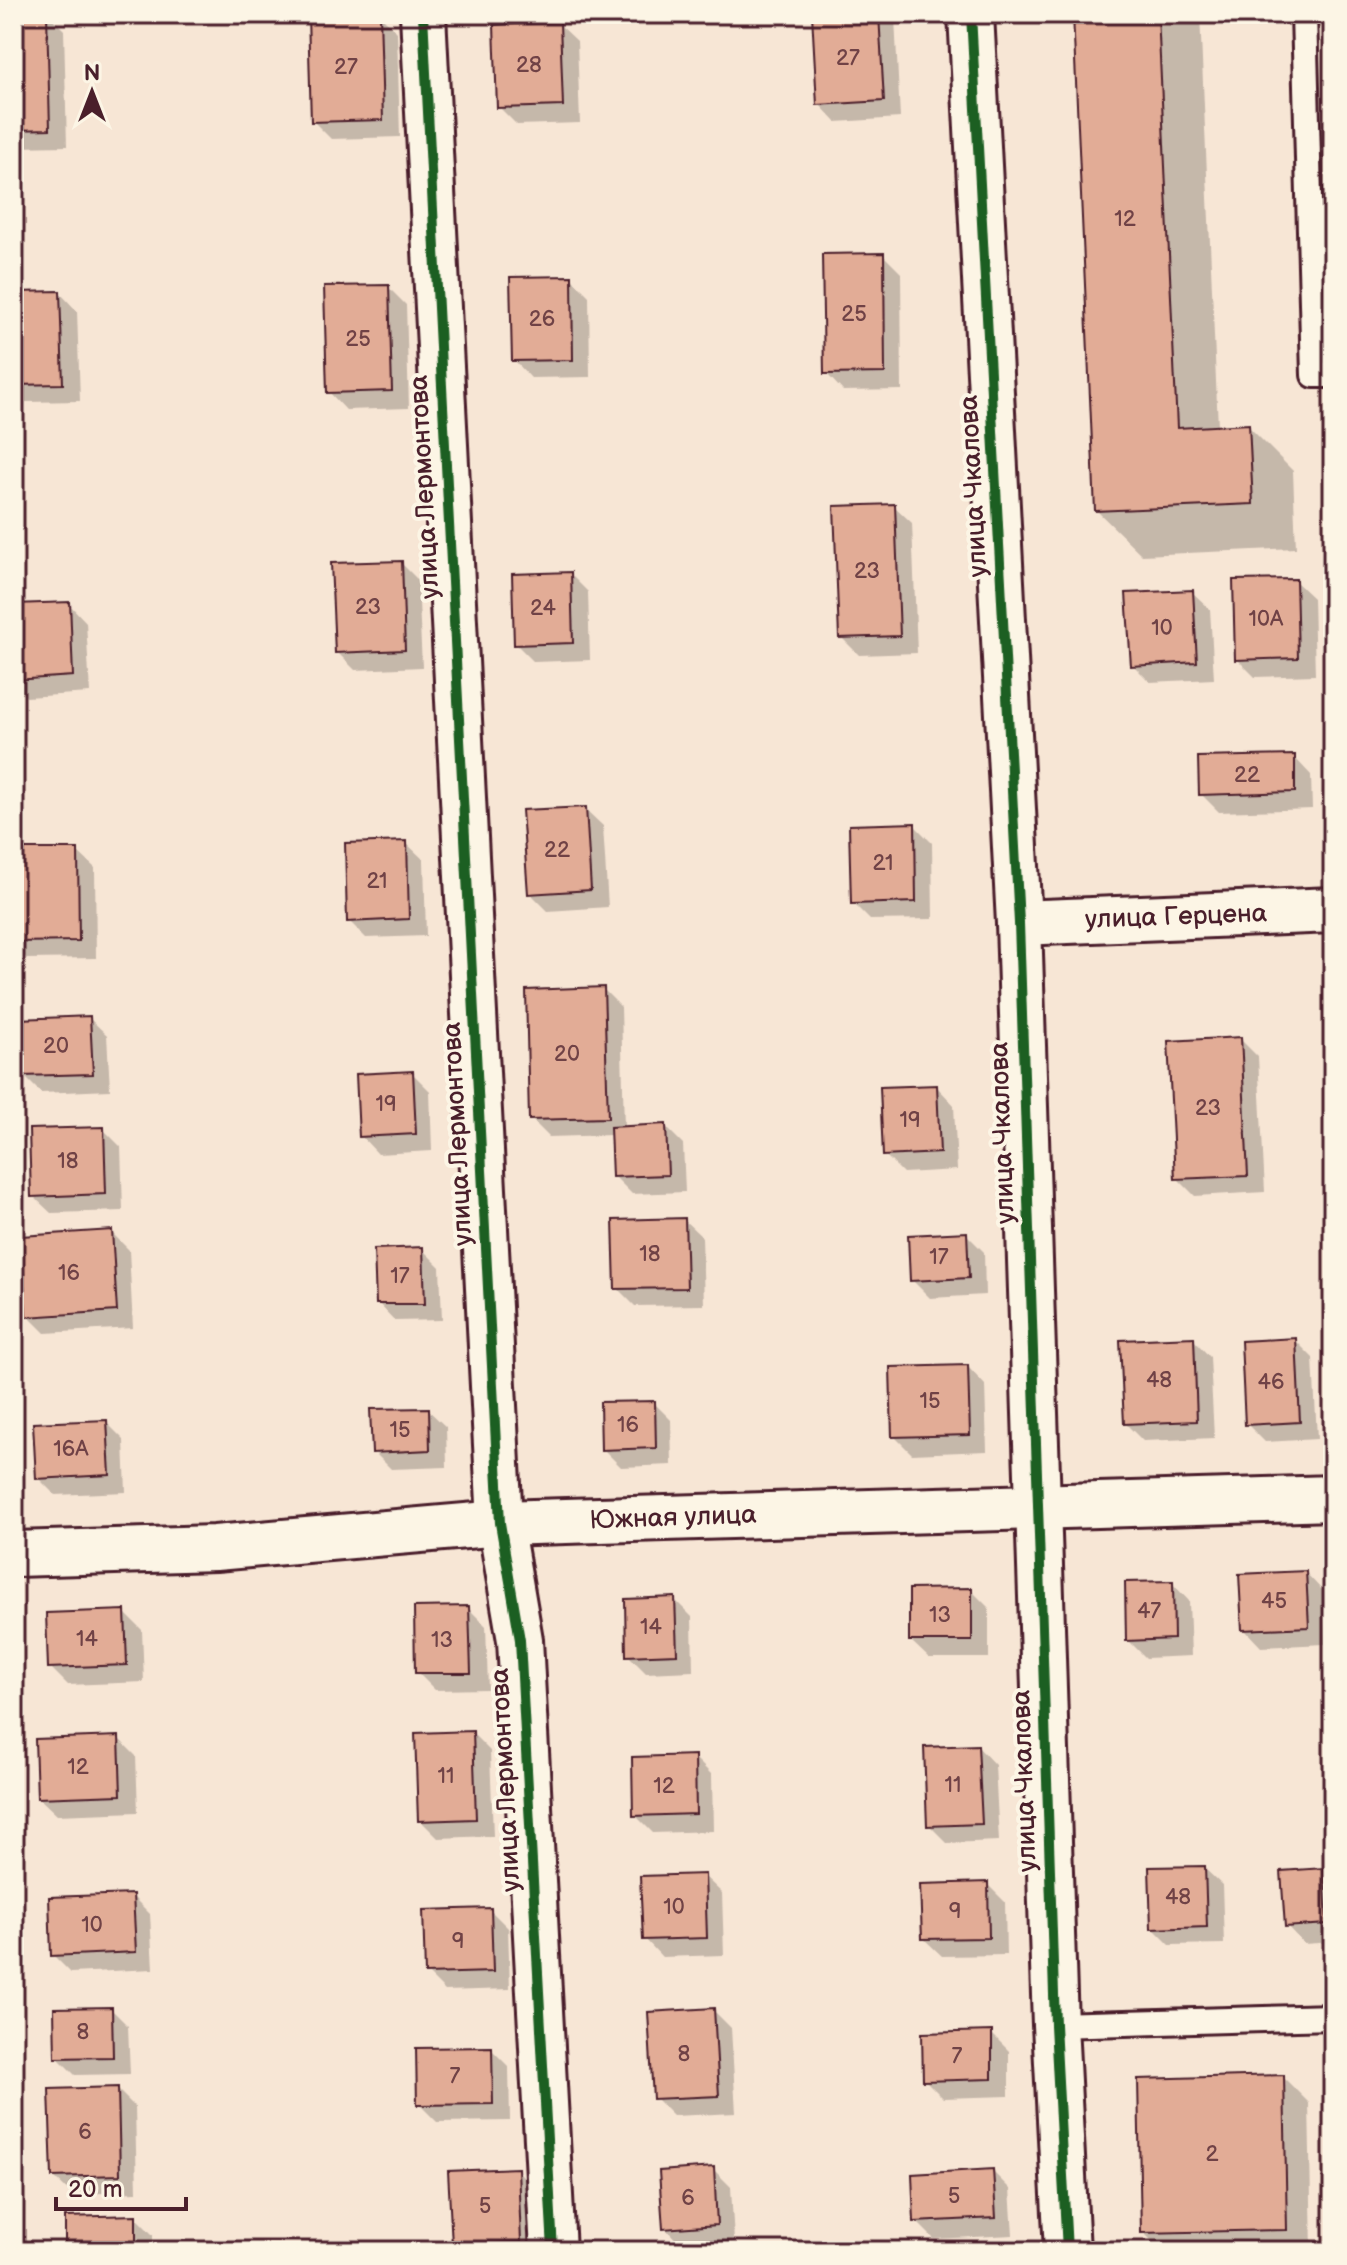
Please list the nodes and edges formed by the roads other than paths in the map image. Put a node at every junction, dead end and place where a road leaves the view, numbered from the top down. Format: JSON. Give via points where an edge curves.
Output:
{"nodes":[{"id":1,"x":423,"y":14,"type":"edge"},
{"id":2,"x":971,"y":14,"type":"edge"},
{"id":3,"x":1304,"y":14,"type":"edge"},
{"id":4,"x":1333,"y":375,"type":"edge"},
{"id":5,"x":1333,"y":910,"type":"edge"},
{"id":6,"x":1019,"y":923,"type":"junction"},
{"id":7,"x":1333,"y":1498,"type":"edge"},
{"id":8,"x":1037,"y":1507,"type":"junction"},
{"id":9,"x":500,"y":1523,"type":"junction"},
{"id":10,"x":14,"y":1554,"type":"edge"},
{"id":11,"x":1333,"y":2017,"type":"edge"},
{"id":12,"x":1055,"y":2025,"type":"junction"},
{"id":13,"x":553,"y":2251,"type":"edge"},
{"id":14,"x":1067,"y":2251,"type":"edge"}],
"edges":[{"from":1,"to":9,"type":"street","name":"улица Лермонтова"},
{"from":2,"to":6,"type":"street","name":"улица Чкалова"},
{"from":3,"to":4,"type":"lane","via":[[1314,375]]},
{"from":5,"to":6,"type":"street","name":"улица Герцена"},
{"from":6,"to":8,"type":"street","name":"улица Чкалова"},
{"from":7,"to":8,"type":"street","name":"Южная улица"},
{"from":8,"to":9,"type":"street","name":"Южная улица"},
{"from":8,"to":12,"type":"street","name":"улица Чкалова"},
{"from":9,"to":10,"type":"street","name":"Южная улица","via":[[215,1548]]},
{"from":9,"to":13,"type":"street","name":"улица Лермонтова","via":[[520,1640]]},
{"from":11,"to":12,"type":"lane"},
{"from":12,"to":14,"type":"street","name":"улица Чкалова"}]}
